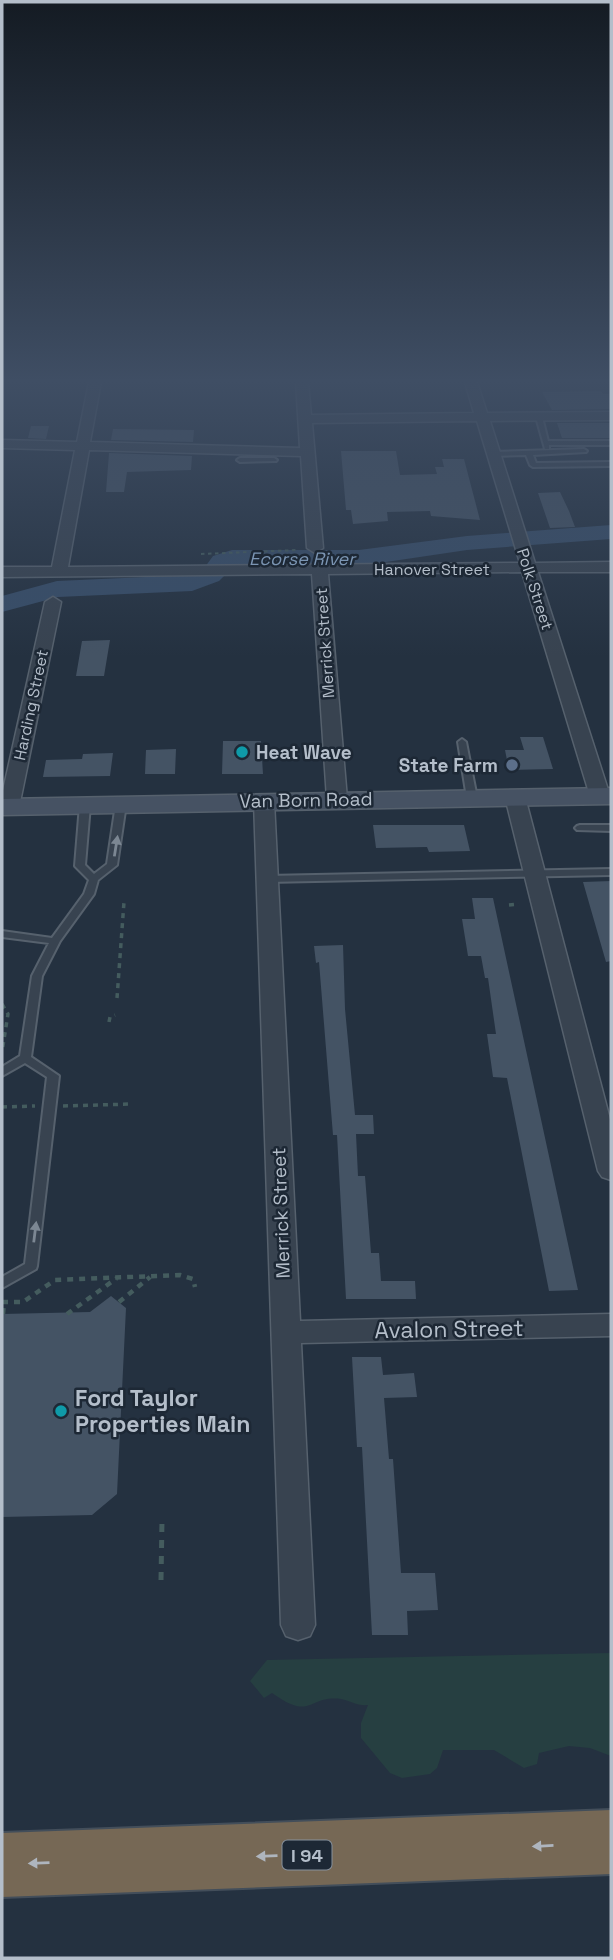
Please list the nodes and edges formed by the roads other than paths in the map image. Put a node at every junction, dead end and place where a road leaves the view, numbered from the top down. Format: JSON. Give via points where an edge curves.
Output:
{"nodes":[{"id":1,"x":77,"y":473,"type":"edge"},
{"id":2,"x":309,"y":473,"type":"edge"},
{"id":3,"x":498,"y":473,"type":"edge"},
{"id":4,"x":315,"y":547,"type":"road end"},
{"id":5,"x":611,"y":567,"type":"edge"},
{"id":6,"x":528,"y":568,"type":"junction"},
{"id":7,"x":320,"y":569,"type":"junction"},
{"id":8,"x":60,"y":571,"type":"junction"},
{"id":9,"x":2,"y":572,"type":"edge"},
{"id":10,"x":53,"y":602,"type":"dead end"},
{"id":11,"x":462,"y":742,"type":"dead end"},
{"id":12,"x":606,"y":796,"type":"edge"},
{"id":13,"x":515,"y":797,"type":"junction"},
{"id":14,"x":472,"y":798,"type":"junction"},
{"id":15,"x":337,"y":799,"type":"junction"},
{"id":16,"x":264,"y":801,"type":"junction"},
{"id":17,"x":121,"y":804,"type":"junction"},
{"id":18,"x":85,"y":805,"type":"junction"},
{"id":19,"x":5,"y":807,"type":"edge"},
{"id":20,"x":580,"y":828,"type":"dead end"},
{"id":21,"x":611,"y":828,"type":"edge"},
{"id":22,"x":611,"y":872,"type":"edge"},
{"id":23,"x":535,"y":873,"type":"junction"},
{"id":24,"x":94,"y":879,"type":"junction"},
{"id":25,"x":267,"y":879,"type":"junction"},
{"id":26,"x":2,"y":934,"type":"edge"},
{"id":27,"x":55,"y":942,"type":"junction"},
{"id":28,"x":25,"y":1058,"type":"junction"},
{"id":29,"x":2,"y":1072,"type":"edge"},
{"id":30,"x":611,"y":1171,"type":"edge"},
{"id":31,"x":2,"y":1283,"type":"edge"},
{"id":32,"x":611,"y":1325,"type":"edge"},
{"id":33,"x":286,"y":1332,"type":"junction"},
{"id":34,"x":298,"y":1625,"type":"dead end"},
{"id":35,"x":611,"y":1842,"type":"edge"},
{"id":36,"x":2,"y":1865,"type":"edge"}],
"edges":[{"from":1,"to":8,"type":"street"},
{"from":2,"to":4,"type":"street"},
{"from":3,"to":6,"type":"street","name":"Polk Street"},
{"from":5,"to":6,"type":"street","name":"Hanover Street"},
{"from":6,"to":7,"type":"street","name":"Hanover Street"},
{"from":6,"to":12,"type":"street","name":"Polk Street"},
{"from":7,"to":8,"type":"street","name":"Hanover Street","via":[[231,570],[195,563]]},
{"from":7,"to":15,"type":"street","name":"Merrick Street"},
{"from":8,"to":9,"type":"street","name":"Hanover Street"},
{"from":10,"to":19,"type":"street","name":"Harding Street"},
{"from":11,"to":14,"type":"lane"},
{"from":12,"to":13,"type":"main road","name":"Van Born Road"},
{"from":13,"to":14,"type":"main road","name":"Van Born Road"},
{"from":13,"to":23,"type":"street"},
{"from":14,"to":15,"type":"main road","name":"Van Born Road"},
{"from":15,"to":16,"type":"main road","name":"Van Born Road"},
{"from":16,"to":17,"type":"main road","name":"Van Born Road"},
{"from":16,"to":25,"type":"street","name":"Merrick Street"},
{"from":17,"to":18,"type":"main road","name":"Van Born Road"},
{"from":24,"to":17,"type":"lane","one_way":true,"via":[[112,865]]},
{"from":18,"to":19,"type":"main road","name":"Van Born Road"},
{"from":18,"to":24,"type":"lane","via":[[80,866]]},
{"from":20,"to":21,"type":"lane"},
{"from":22,"to":23,"type":"lane"},
{"from":23,"to":25,"type":"lane"},
{"from":23,"to":30,"type":"street"},
{"from":24,"to":27,"type":"lane","via":[[78,912]]},
{"from":25,"to":33,"type":"street","name":"Merrick Street"},
{"from":26,"to":27,"type":"lane"},
{"from":27,"to":28,"type":"lane","via":[[37,976]]},
{"from":28,"to":29,"type":"lane"},
{"from":31,"to":28,"type":"lane","one_way":true,"via":[[31,1266],[53,1076]]},
{"from":32,"to":33,"type":"street","name":"Avalon Street"},
{"from":33,"to":34,"type":"street","name":"Merrick Street"},
{"from":35,"to":36,"type":"highway","number":"I 94","one_way":true}]}
